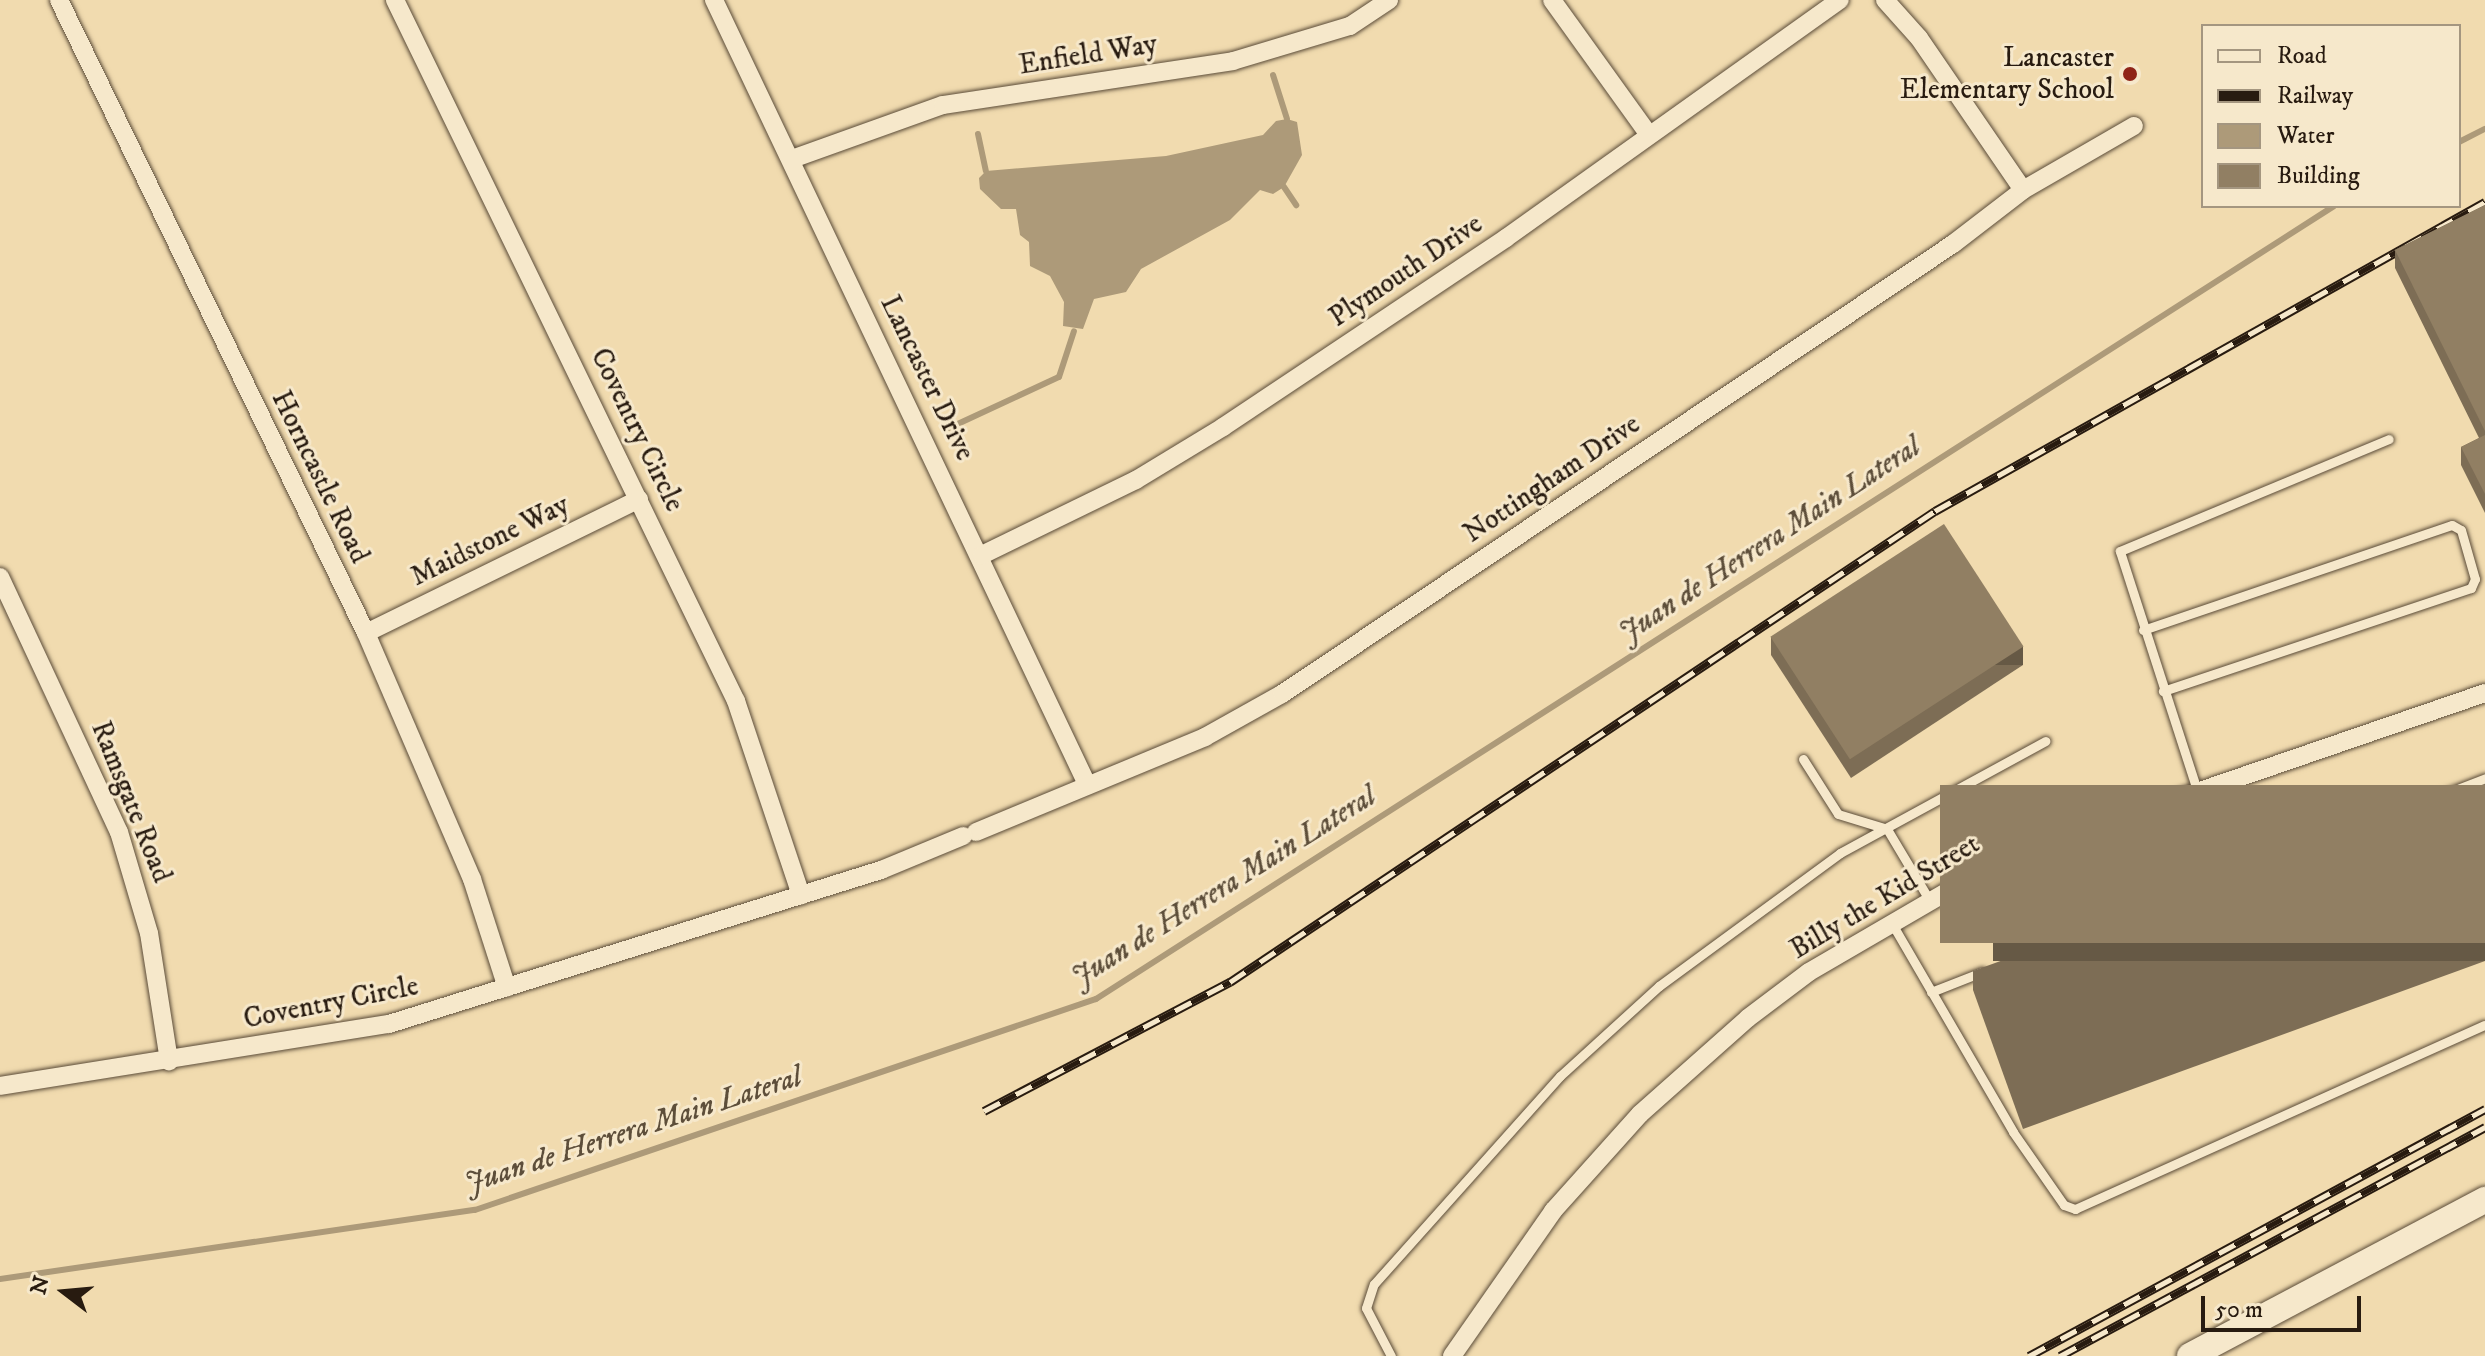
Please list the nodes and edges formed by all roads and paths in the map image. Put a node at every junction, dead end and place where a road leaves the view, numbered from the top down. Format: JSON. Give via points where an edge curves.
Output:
{"nodes":[{"id":1,"x":59,"y":0,"type":"edge"},
{"id":2,"x":395,"y":0,"type":"edge"},
{"id":3,"x":714,"y":0,"type":"edge"},
{"id":4,"x":1389,"y":0,"type":"edge"},
{"id":5,"x":1552,"y":0,"type":"edge"},
{"id":6,"x":1840,"y":0,"type":"edge"},
{"id":7,"x":1885,"y":0,"type":"edge"},
{"id":8,"x":2134,"y":126,"type":"dead end"},
{"id":9,"x":1649,"y":135,"type":"junction"},
{"id":10,"x":792,"y":159,"type":"junction"},
{"id":11,"x":2023,"y":190,"type":"junction"},
{"id":12,"x":2389,"y":439,"type":"dead end"},
{"id":13,"x":639,"y":499,"type":"junction"},
{"id":14,"x":982,"y":555,"type":"junction"},
{"id":15,"x":0,"y":577,"type":"edge"},
{"id":16,"x":2143,"y":630,"type":"junction"},
{"id":17,"x":366,"y":633,"type":"junction"},
{"id":18,"x":2163,"y":691,"type":"junction"},
{"id":19,"x":2485,"y":693,"type":"edge"},
{"id":20,"x":2045,"y":741,"type":"dead end"},
{"id":21,"x":1803,"y":759,"type":"dead end"},
{"id":22,"x":2485,"y":778,"type":"edge"},
{"id":23,"x":1086,"y":782,"type":"junction"},
{"id":24,"x":2197,"y":790,"type":"junction"},
{"id":25,"x":1887,"y":829,"type":"junction"},
{"id":26,"x":881,"y":870,"type":"joint"},
{"id":27,"x":801,"y":895,"type":"junction"},
{"id":28,"x":1930,"y":901,"type":"junction"},
{"id":29,"x":2150,"y":908,"type":"edge"},
{"id":30,"x":1891,"y":922,"type":"junction"},
{"id":31,"x":1989,"y":970,"type":"edge"},
{"id":32,"x":507,"y":988,"type":"junction"},
{"id":33,"x":1931,"y":992,"type":"junction"},
{"id":34,"x":2485,"y":1025,"type":"edge"},
{"id":35,"x":169,"y":1061,"type":"junction"},
{"id":36,"x":0,"y":1086,"type":"edge"},
{"id":37,"x":2485,"y":1200,"type":"edge"},
{"id":38,"x":1391,"y":1356,"type":"edge"},
{"id":39,"x":1452,"y":1356,"type":"edge"},
{"id":40,"x":2190,"y":1356,"type":"edge"}],
"edges":[{"from":1,"to":17,"type":"street","name":"Horncastle Road"},
{"from":2,"to":13,"type":"street","name":"Coventry Circle"},
{"from":3,"to":10,"type":"street","name":"Lancaster Drive"},
{"from":4,"to":10,"type":"street","name":"Enfield Way","via":[[1350,26],[1233,61],[943,105]]},
{"from":5,"to":9,"type":"street"},
{"from":6,"to":9,"type":"street","name":"Plymouth Drive"},
{"from":7,"to":11,"type":"street","via":[[1919,38]]},
{"from":8,"to":11,"type":"street","name":"Nottingham Drive"},
{"from":9,"to":14,"type":"street","name":"Plymouth Drive","via":[[1223,427],[1136,480]]},
{"from":10,"to":14,"type":"street","name":"Lancaster Drive"},
{"from":11,"to":23,"type":"street","name":"Nottingham Drive","via":[[1953,244],[1282,694],[1205,737]]},
{"from":12,"to":16,"type":"lane","via":[[2123,547],[2120,557]]},
{"from":13,"to":17,"type":"street","name":"Maidstone Way"},
{"from":13,"to":27,"type":"street","name":"Coventry Circle","via":[[736,701]]},
{"from":14,"to":23,"type":"street","name":"Lancaster Drive"},
{"from":15,"to":35,"type":"street","name":"Ramsgate Road","via":[[119,832],[149,933]]},
{"from":16,"to":18,"type":"lane"},
{"from":16,"to":18,"type":"lane","via":[[2452,525],[2461,530],[2475,579],[2471,588]]},
{"from":17,"to":32,"type":"street","name":"Horncastle Road","via":[[472,879]]},
{"from":18,"to":24,"type":"lane"},
{"from":19,"to":24,"type":"street","name":"Billy the Kid Street"},
{"from":20,"to":25,"type":"lane"},
{"from":21,"to":25,"type":"lane","via":[[1838,814]]},
{"from":22,"to":29,"type":"lane"},
{"from":23,"to":26,"type":"street","name":"Nottingham Drive"},
{"from":24,"to":28,"type":"street","name":"Billy the Kid Street","via":[[2005,858]]},
{"from":25,"to":28,"type":"lane"},
{"from":25,"to":38,"type":"lane","via":[[1840,853],[1659,986],[1560,1076],[1374,1284],[1366,1308]]},
{"from":26,"to":27,"type":"street","name":"Coventry Circle"},
{"from":27,"to":32,"type":"street","name":"Coventry Circle"},
{"from":28,"to":30,"type":"street","name":"Billy the Kid Street"},
{"from":30,"to":33,"type":"lane"},
{"from":30,"to":39,"type":"street","name":"Billy the Kid Street","via":[[1748,1018],[1640,1114],[1553,1211]]},
{"from":31,"to":33,"type":"lane"},
{"from":32,"to":35,"type":"street","name":"Coventry Circle","via":[[375,1027]]},
{"from":33,"to":34,"type":"lane","via":[[2013,1132],[2064,1205],[2075,1209]]},
{"from":35,"to":36,"type":"street","name":"Coventry Circle"},
{"from":37,"to":40,"type":"street"}]}
